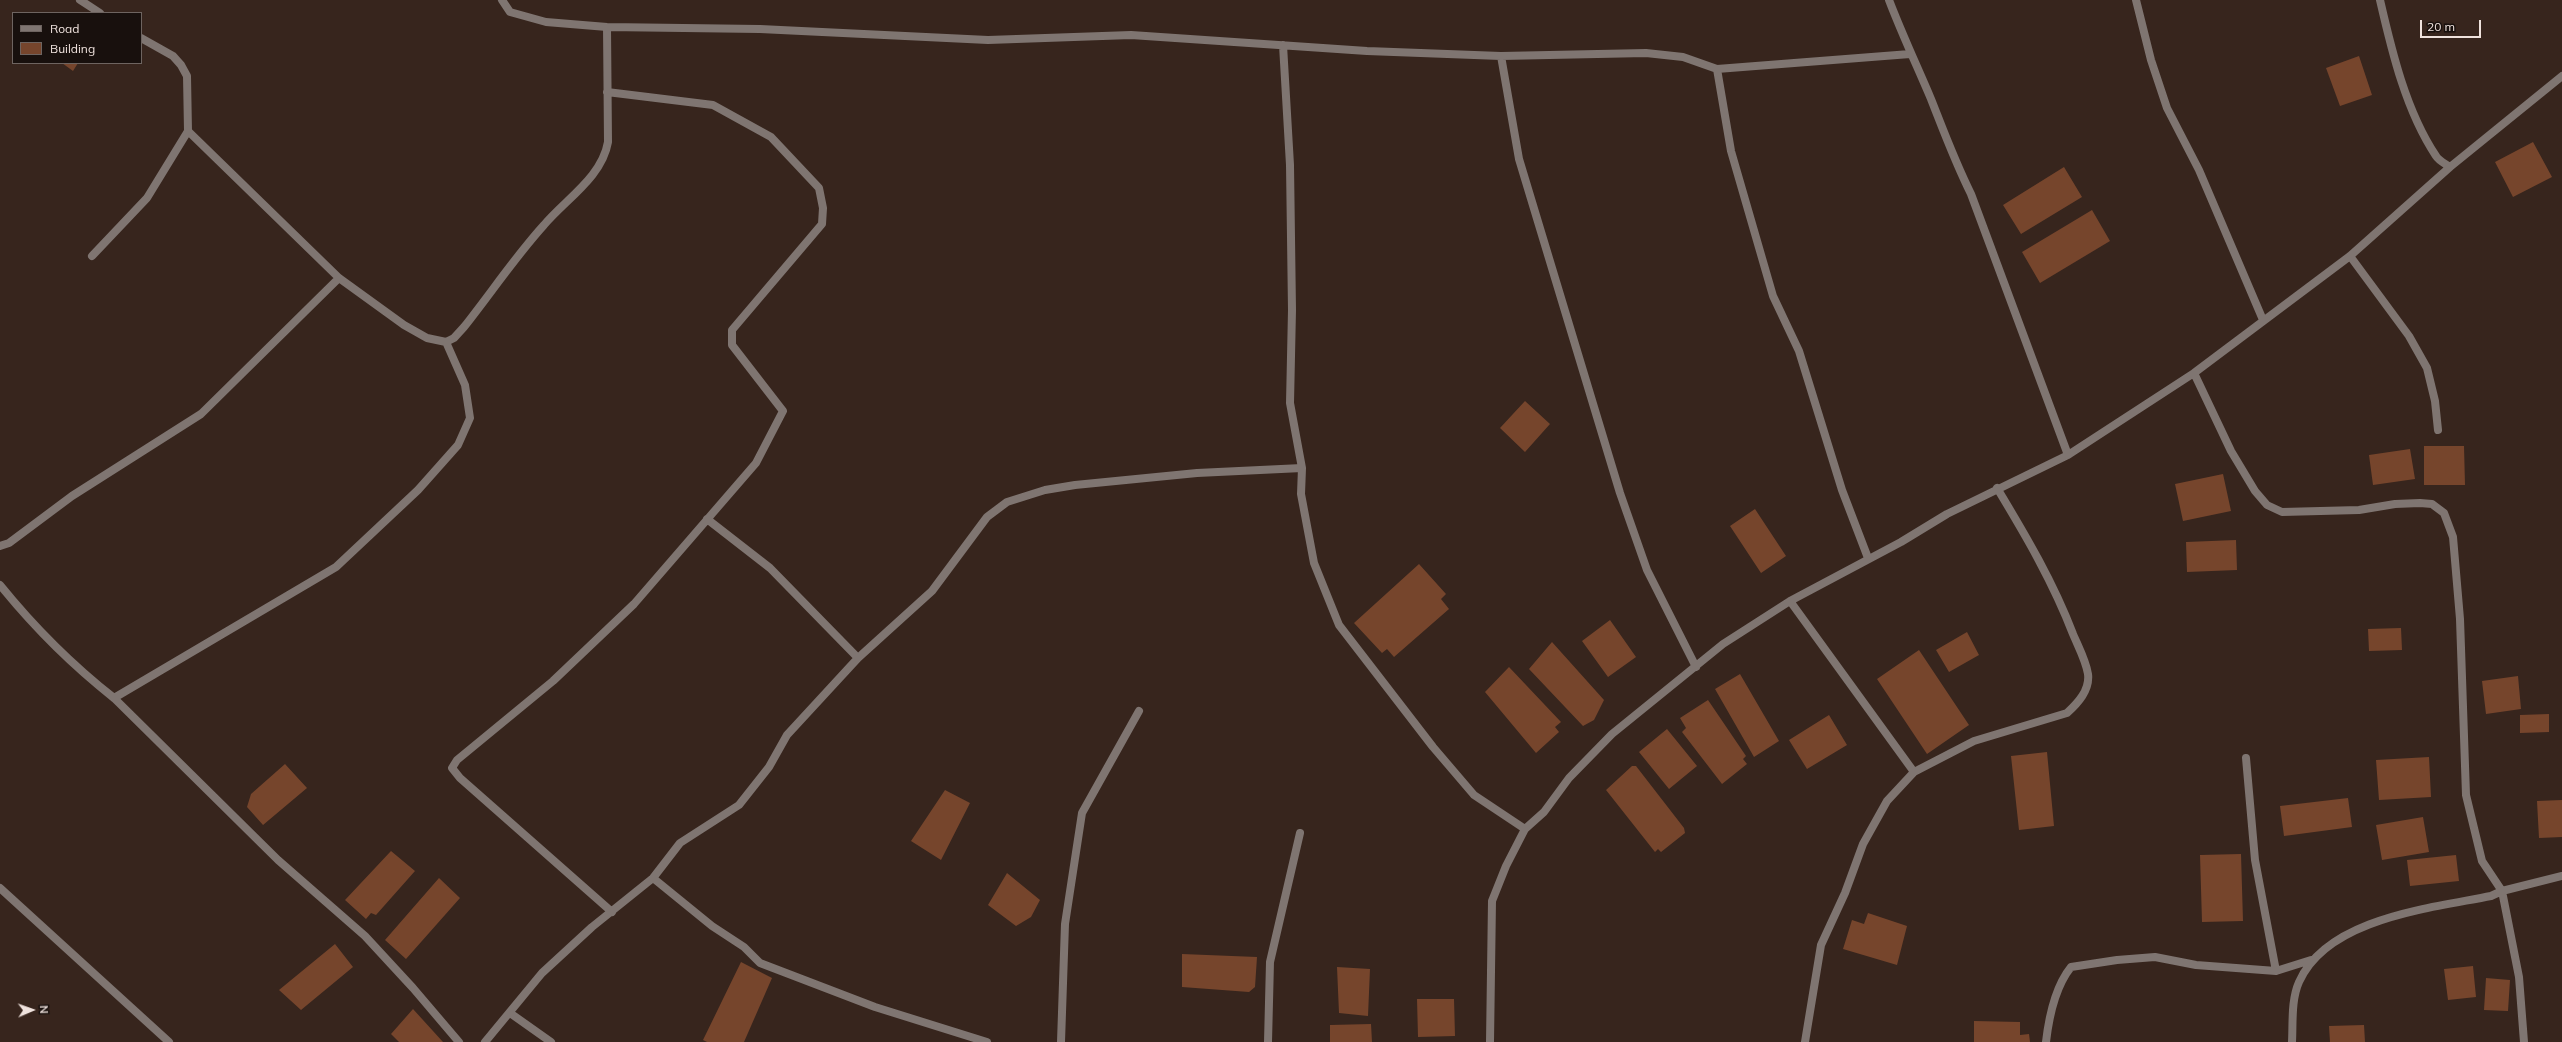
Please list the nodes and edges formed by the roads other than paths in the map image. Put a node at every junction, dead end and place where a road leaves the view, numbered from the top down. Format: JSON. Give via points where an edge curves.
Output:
{"nodes":[{"id":1,"x":80,"y":0,"type":"edge"},
{"id":2,"x":502,"y":0,"type":"edge"},
{"id":3,"x":1889,"y":0,"type":"edge"},
{"id":4,"x":2136,"y":0,"type":"edge"},
{"id":5,"x":2380,"y":0,"type":"edge"},
{"id":6,"x":98,"y":12,"type":"edge"},
{"id":7,"x":606,"y":27,"type":"junction"},
{"id":8,"x":142,"y":39,"type":"edge"},
{"id":9,"x":1283,"y":45,"type":"junction"},
{"id":10,"x":1910,"y":54,"type":"junction"},
{"id":11,"x":1502,"y":56,"type":"junction"},
{"id":12,"x":1718,"y":69,"type":"junction"},
{"id":13,"x":2562,"y":76,"type":"edge"},
{"id":14,"x":607,"y":92,"type":"junction"},
{"id":15,"x":188,"y":131,"type":"junction"},
{"id":16,"x":2450,"y":167,"type":"junction"},
{"id":17,"x":92,"y":256,"type":"dead end"},
{"id":18,"x":2350,"y":256,"type":"junction"},
{"id":19,"x":338,"y":278,"type":"junction"},
{"id":20,"x":2263,"y":320,"type":"junction"},
{"id":21,"x":446,"y":342,"type":"junction"},
{"id":22,"x":2194,"y":373,"type":"junction"},
{"id":23,"x":2438,"y":430,"type":"dead end"},
{"id":24,"x":2068,"y":455,"type":"junction"},
{"id":25,"x":1302,"y":468,"type":"junction"},
{"id":26,"x":1997,"y":488,"type":"junction"},
{"id":27,"x":707,"y":519,"type":"junction"},
{"id":28,"x":0,"y":546,"type":"edge"},
{"id":29,"x":1868,"y":558,"type":"junction"},
{"id":30,"x":0,"y":585,"type":"edge"},
{"id":31,"x":1790,"y":602,"type":"junction"},
{"id":32,"x":858,"y":658,"type":"junction"},
{"id":33,"x":1696,"y":667,"type":"junction"},
{"id":34,"x":114,"y":698,"type":"junction"},
{"id":35,"x":1139,"y":711,"type":"dead end"},
{"id":36,"x":2246,"y":758,"type":"dead end"},
{"id":37,"x":1914,"y":772,"type":"junction"},
{"id":38,"x":1525,"y":829,"type":"junction"},
{"id":39,"x":1300,"y":833,"type":"dead end"},
{"id":40,"x":2562,"y":876,"type":"edge"},
{"id":41,"x":653,"y":878,"type":"junction"},
{"id":42,"x":0,"y":888,"type":"edge"},
{"id":43,"x":2502,"y":890,"type":"junction"},
{"id":44,"x":612,"y":912,"type":"junction"},
{"id":45,"x":2311,"y":960,"type":"junction"},
{"id":46,"x":2276,"y":971,"type":"junction"},
{"id":47,"x":510,"y":1013,"type":"junction"},
{"id":48,"x":169,"y":1042,"type":"edge"},
{"id":49,"x":459,"y":1042,"type":"edge"},
{"id":50,"x":485,"y":1042,"type":"edge"},
{"id":51,"x":551,"y":1042,"type":"edge"},
{"id":52,"x":987,"y":1042,"type":"edge"},
{"id":53,"x":1062,"y":1042,"type":"edge"},
{"id":54,"x":1268,"y":1042,"type":"edge"},
{"id":55,"x":1490,"y":1042,"type":"edge"},
{"id":56,"x":1805,"y":1042,"type":"edge"},
{"id":57,"x":2046,"y":1042,"type":"edge"},
{"id":58,"x":2292,"y":1042,"type":"edge"},
{"id":59,"x":2524,"y":1042,"type":"edge"}],
"edges":[{"from":1,"to":6,"type":"street"},
{"from":2,"to":7,"type":"street","via":[[510,12],[546,22]]},
{"from":3,"to":10,"type":"street"},
{"from":4,"to":20,"type":"street","via":[[2167,108],[2199,170]]},
{"from":5,"to":16,"type":"street","via":[[2388,36],[2411,108],[2436,157]]},
{"from":7,"to":9,"type":"street","via":[[760,29],[988,40],[1131,35]]},
{"from":7,"to":14,"type":"street"},
{"from":8,"to":15,"type":"street","via":[[173,56],[181,65],[186,76]]},
{"from":9,"to":11,"type":"street"},
{"from":9,"to":25,"type":"street","via":[[1290,172],[1290,403]]},
{"from":10,"to":12,"type":"street"},
{"from":10,"to":24,"type":"street","via":[[1951,154],[1971,194]]},
{"from":11,"to":12,"type":"street","via":[[1646,53],[1684,57]]},
{"from":11,"to":33,"type":"street","via":[[1518,159],[1620,493],[1646,570]]},
{"from":12,"to":29,"type":"street","via":[[1731,151],[1773,296],[1799,351],[1842,490]]},
{"from":13,"to":16,"type":"street"},
{"from":14,"to":21,"type":"street","via":[[608,142],[605,156],[597,170],[544,225],[464,327],[454,338]]},
{"from":14,"to":27,"type":"street","via":[[713,106],[771,137],[819,188],[823,208],[822,224],[732,330],[732,345],[783,411],[756,463]]},
{"from":15,"to":17,"type":"street","via":[[147,198]]},
{"from":15,"to":19,"type":"street"},
{"from":16,"to":18,"type":"street"},
{"from":18,"to":20,"type":"street"},
{"from":18,"to":23,"type":"street","via":[[2428,368]]},
{"from":19,"to":21,"type":"street","via":[[404,325],[427,338]]},
{"from":19,"to":28,"type":"street","via":[[201,414],[72,496],[9,543]]},
{"from":20,"to":22,"type":"street"},
{"from":21,"to":34,"type":"street","via":[[465,385],[470,418],[458,445],[418,490],[336,567]]},
{"from":22,"to":24,"type":"street"},
{"from":22,"to":43,"type":"street","via":[[2231,451],[2255,491],[2267,505],[2282,512],[2359,510],[2420,503],[2432,504],[2444,513],[2453,537],[2460,619],[2466,795],[2482,861]]},
{"from":24,"to":26,"type":"street"},
{"from":25,"to":32,"type":"street","via":[[1197,473],[1075,486],[1045,490],[1007,502],[987,518],[932,591]]},
{"from":25,"to":38,"type":"street","via":[[1300,494],[1314,563],[1339,625],[1433,746],[1474,794]]},
{"from":26,"to":29,"type":"street"},
{"from":26,"to":37,"type":"street","via":[[2043,565],[2068,622],[2088,675],[2085,691],[2078,703],[2067,713],[1974,741]]},
{"from":27,"to":32,"type":"street","via":[[770,568]]},
{"from":27,"to":44,"type":"street","via":[[634,604],[553,681],[457,760],[452,768],[460,778]]},
{"from":29,"to":31,"type":"street"},
{"from":30,"to":34,"type":"street","via":[[24,614],[78,669]]},
{"from":31,"to":33,"type":"street","via":[[1723,644]]},
{"from":31,"to":37,"type":"street"},
{"from":32,"to":41,"type":"street","via":[[787,735],[769,767],[739,805],[680,843]]},
{"from":33,"to":38,"type":"street","via":[[1612,734],[1569,778],[1544,812]]},
{"from":34,"to":49,"type":"street","via":[[278,860],[365,936]]},
{"from":35,"to":53,"type":"street","via":[[1082,813],[1065,924]]},
{"from":36,"to":46,"type":"street","via":[[2255,860]]},
{"from":37,"to":56,"type":"street","via":[[1887,801],[1863,844],[1845,893],[1821,945]]},
{"from":38,"to":55,"type":"street","via":[[1492,901]]},
{"from":39,"to":54,"type":"street","via":[[1270,962]]},
{"from":40,"to":43,"type":"street"},
{"from":41,"to":44,"type":"street"},
{"from":41,"to":52,"type":"street","via":[[712,926],[744,947],[760,963],[875,1007]]},
{"from":42,"to":48,"type":"street"},
{"from":43,"to":45,"type":"street","via":[[2491,896],[2375,920]]},
{"from":43,"to":59,"type":"street","via":[[2519,977]]},
{"from":44,"to":47,"type":"street","via":[[542,973]]},
{"from":45,"to":46,"type":"street"},
{"from":45,"to":58,"type":"street","via":[[2296,991]]},
{"from":46,"to":57,"type":"street","via":[[2196,965],[2155,957],[2116,960],[2071,968],[2061,980],[2049,1019]]},
{"from":47,"to":50,"type":"street"},
{"from":47,"to":51,"type":"street"}]}
